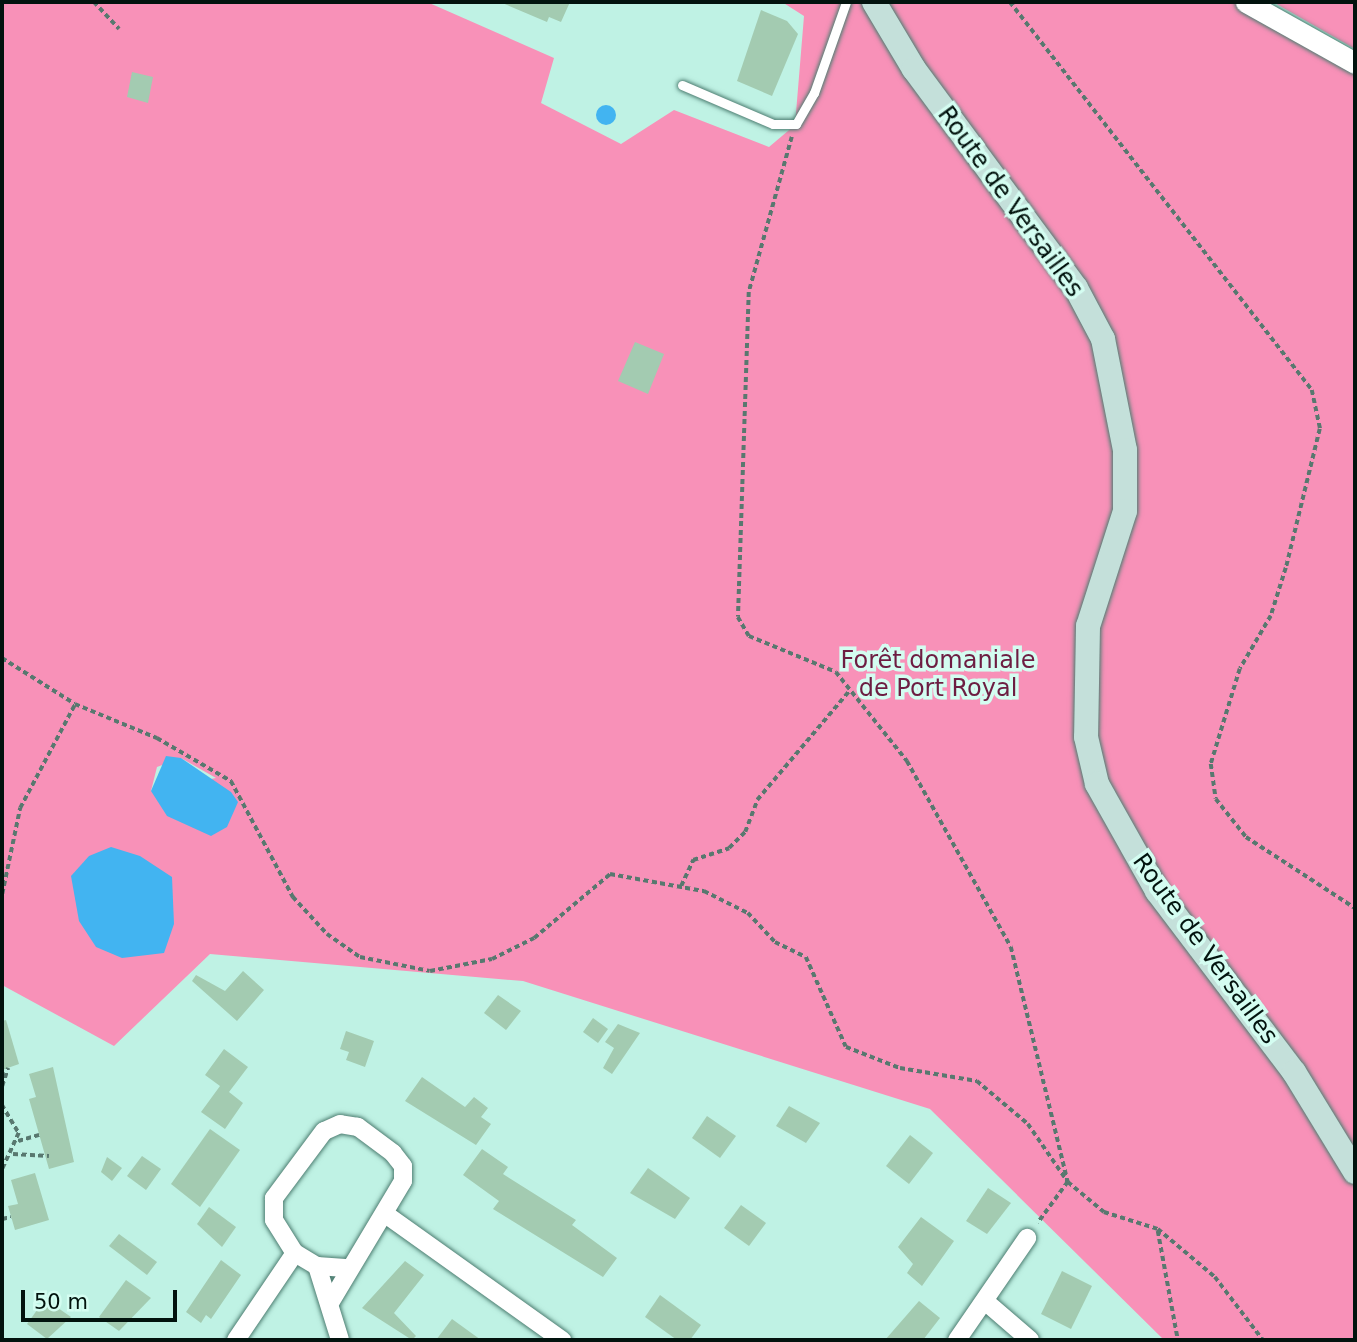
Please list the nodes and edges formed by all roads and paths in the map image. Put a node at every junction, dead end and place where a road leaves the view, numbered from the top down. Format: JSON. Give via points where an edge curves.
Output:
{"nodes":[{"id":1,"x":94,"y":2,"type":"edge"},
{"id":2,"x":846,"y":2,"type":"edge"},
{"id":3,"x":874,"y":2,"type":"edge"},
{"id":4,"x":1010,"y":2,"type":"edge"},
{"id":5,"x":1246,"y":2,"type":"edge"},
{"id":6,"x":120,"y":29,"type":"dead end"},
{"id":7,"x":1355,"y":63,"type":"edge"},
{"id":8,"x":682,"y":85,"type":"dead end"},
{"id":9,"x":796,"y":124,"type":"junction"},
{"id":10,"x":2,"y":658,"type":"edge"},
{"id":11,"x":850,"y":691,"type":"junction"},
{"id":12,"x":75,"y":704,"type":"junction"},
{"id":13,"x":681,"y":886,"type":"junction"},
{"id":14,"x":2,"y":894,"type":"edge"},
{"id":15,"x":1355,"y":908,"type":"edge"},
{"id":16,"x":8,"y":1068,"type":"dead end"},
{"id":17,"x":2,"y":1086,"type":"edge"},
{"id":18,"x":2,"y":1105,"type":"edge"},
{"id":19,"x":40,"y":1135,"type":"dead end"},
{"id":20,"x":18,"y":1141,"type":"junction"},
{"id":21,"x":13,"y":1154,"type":"junction"},
{"id":22,"x":49,"y":1156,"type":"dead end"},
{"id":23,"x":2,"y":1170,"type":"edge"},
{"id":24,"x":1355,"y":1172,"type":"edge"},
{"id":25,"x":1068,"y":1182,"type":"junction"},
{"id":26,"x":388,"y":1216,"type":"junction"},
{"id":27,"x":11,"y":1217,"type":"dead end"},
{"id":28,"x":2,"y":1219,"type":"edge"},
{"id":29,"x":1158,"y":1229,"type":"junction"},
{"id":30,"x":1027,"y":1238,"type":"joint"},
{"id":31,"x":295,"y":1253,"type":"junction"},
{"id":32,"x":317,"y":1266,"type":"junction"},
{"id":33,"x":349,"y":1268,"type":"junction"},
{"id":34,"x":986,"y":1302,"type":"junction"},
{"id":35,"x":330,"y":1303,"type":"junction"},
{"id":36,"x":236,"y":1340,"type":"edge"},
{"id":37,"x":340,"y":1340,"type":"edge"},
{"id":38,"x":562,"y":1340,"type":"edge"},
{"id":39,"x":957,"y":1340,"type":"edge"},
{"id":40,"x":1030,"y":1340,"type":"edge"},
{"id":41,"x":1178,"y":1340,"type":"edge"},
{"id":42,"x":1263,"y":1340,"type":"edge"}],
"edges":[{"from":1,"to":6,"type":"path"},
{"from":2,"to":9,"type":"lane"},
{"from":3,"to":24,"type":"main road","name":"Route de Versailles","via":[[914,69],[1076,288],[1103,339],[1116,389],[1125,511],[1098,584],[1085,679],[1086,737],[1097,784],[1157,891],[1294,1072]]},
{"from":4,"to":15,"type":"path","via":[[1312,390],[1320,429],[1286,568],[1270,616],[1240,669],[1211,764],[1216,799],[1246,837]]},
{"from":5,"to":7,"type":"street"},
{"from":8,"to":9,"type":"lane","via":[[773,124]]},
{"from":9,"to":11,"type":"path","via":[[749,292],[738,617],[749,636],[836,672]]},
{"from":10,"to":12,"type":"path"},
{"from":11,"to":13,"type":"path","via":[[757,800],[745,832],[729,848],[694,860]]},
{"from":11,"to":25,"type":"path","via":[[907,761],[1011,947]]},
{"from":12,"to":13,"type":"path","via":[[157,738],[231,780],[302,906],[360,957],[394,968],[430,971],[492,959],[534,938],[610,874]]},
{"from":12,"to":14,"type":"path","via":[[20,808]]},
{"from":13,"to":25,"type":"path","via":[[748,913],[775,942],[806,957],[846,1047],[900,1068],[977,1081],[1028,1124]]},
{"from":16,"to":17,"type":"path"},
{"from":18,"to":20,"type":"path","via":[[16,1123]]},
{"from":19,"to":20,"type":"path"},
{"from":20,"to":21,"type":"path"},
{"from":21,"to":22,"type":"path"},
{"from":21,"to":23,"type":"path"},
{"from":25,"to":29,"type":"path","via":[[1104,1212]]},
{"from":25,"to":30,"type":"path"},
{"from":26,"to":31,"type":"street","via":[[403,1166],[358,1127],[340,1124],[324,1131],[274,1198],[282,1242]]},
{"from":26,"to":33,"type":"street"},
{"from":26,"to":38,"type":"street"},
{"from":27,"to":28,"type":"path"},
{"from":29,"to":41,"type":"path"},
{"from":29,"to":42,"type":"path","via":[[1215,1277]]},
{"from":30,"to":34,"type":"street"},
{"from":31,"to":32,"type":"street"},
{"from":31,"to":36,"type":"street"},
{"from":32,"to":33,"type":"street"},
{"from":32,"to":35,"type":"street"},
{"from":33,"to":35,"type":"street"},
{"from":34,"to":39,"type":"street"},
{"from":34,"to":40,"type":"street"},
{"from":35,"to":37,"type":"street"}]}
